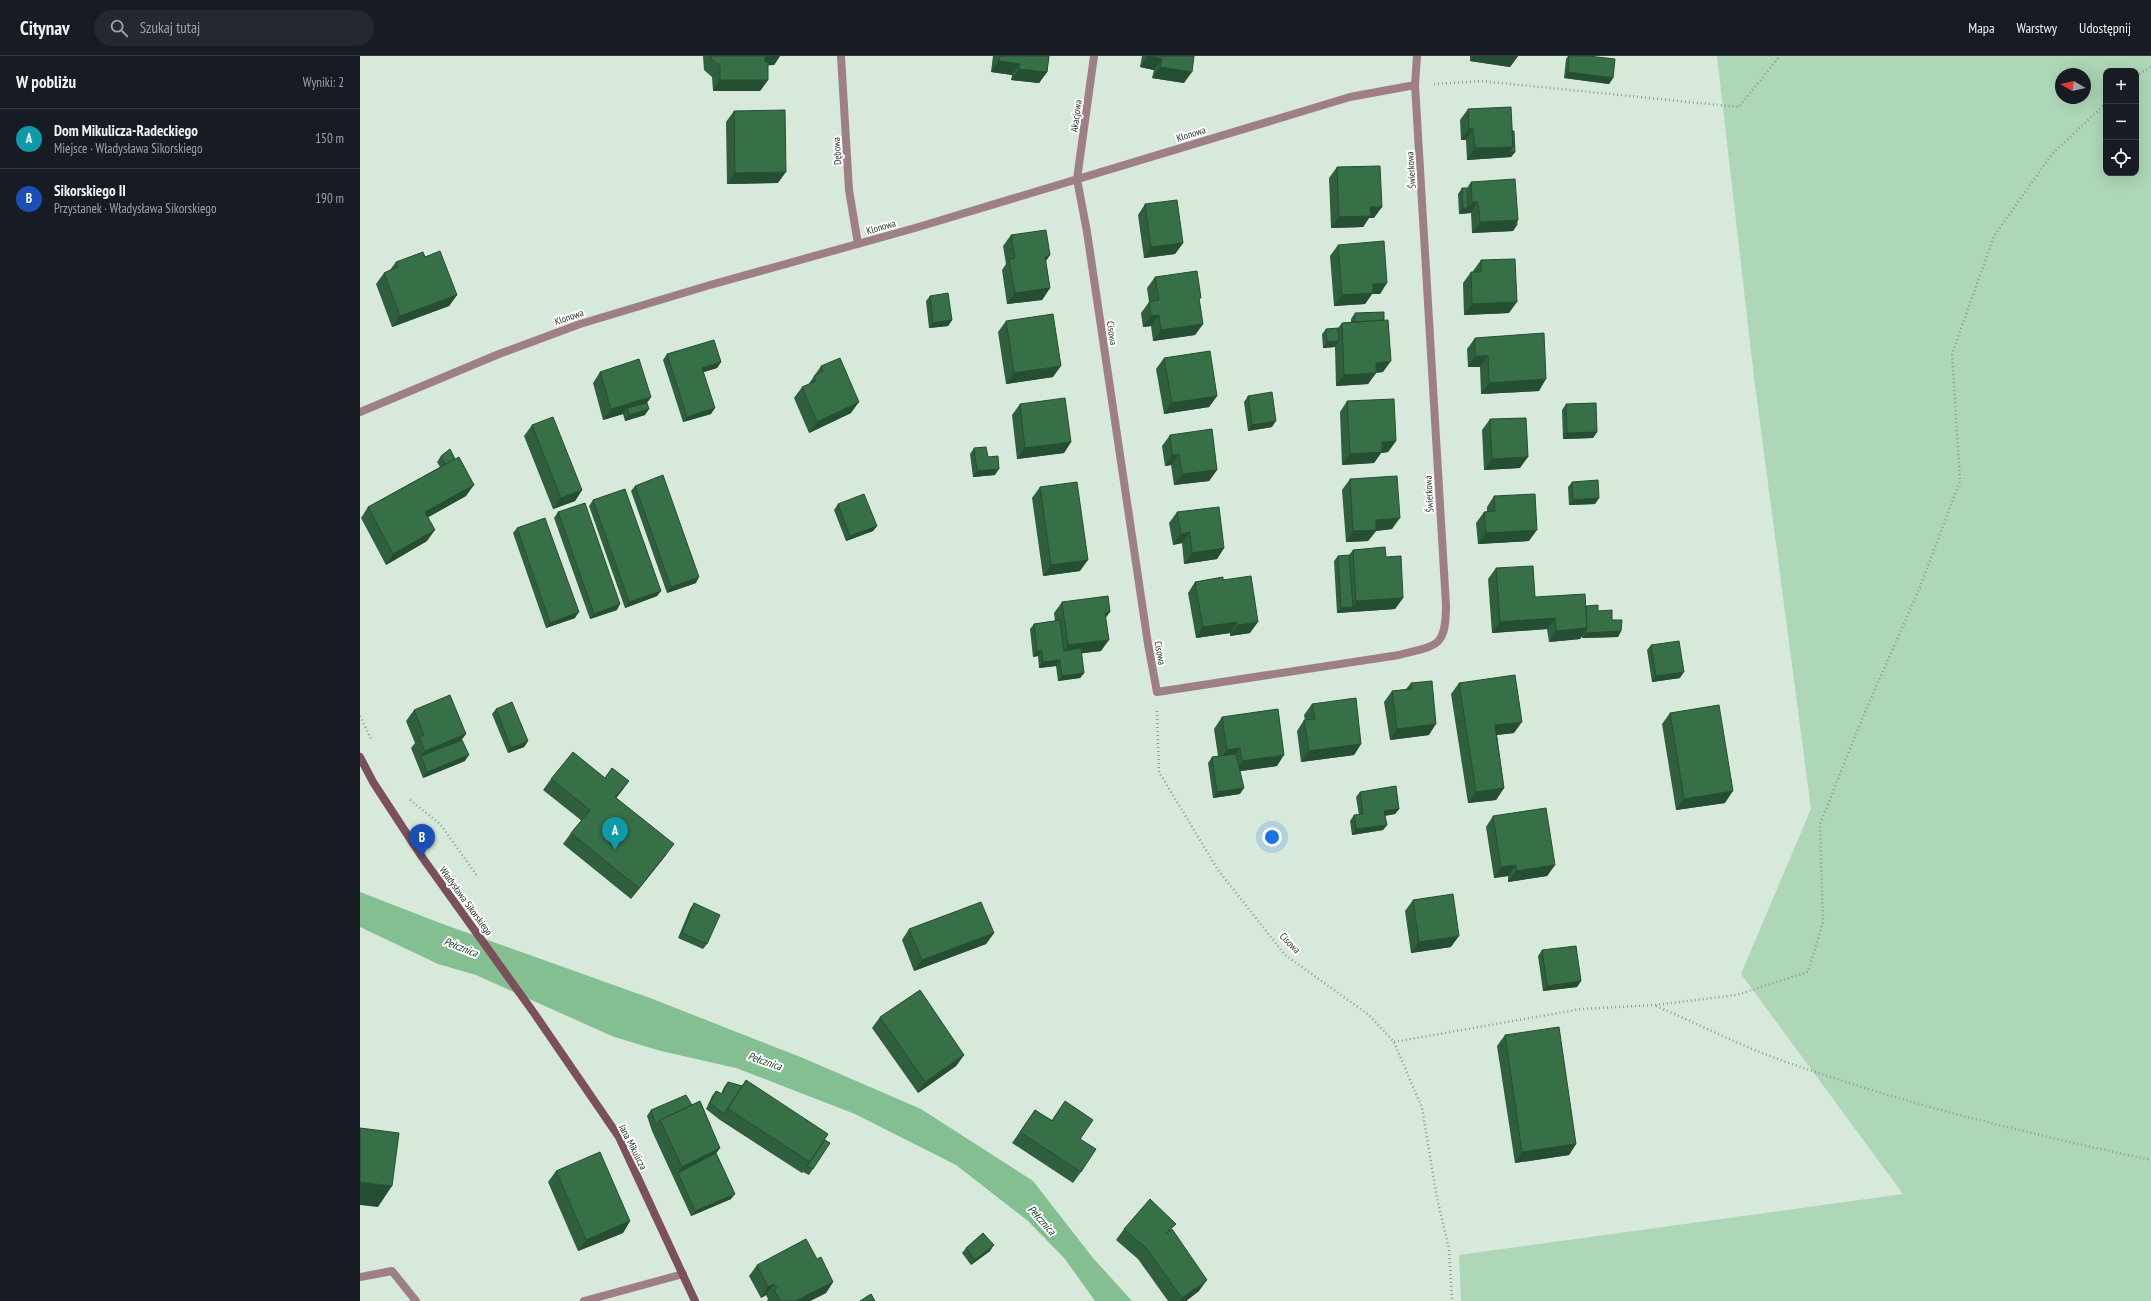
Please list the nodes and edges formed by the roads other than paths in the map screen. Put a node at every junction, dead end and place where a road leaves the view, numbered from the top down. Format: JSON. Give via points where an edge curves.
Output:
{"nodes":[{"id":1,"x":841,"y":56,"type":"edge"},
{"id":2,"x":1094,"y":56,"type":"edge"},
{"id":3,"x":1417,"y":56,"type":"edge"},
{"id":4,"x":1415,"y":85,"type":"junction"},
{"id":5,"x":1077,"y":179,"type":"junction"},
{"id":6,"x":858,"y":244,"type":"junction"},
{"id":7,"x":360,"y":412,"type":"edge"},
{"id":8,"x":1156,"y":692,"type":"joint"},
{"id":9,"x":360,"y":757,"type":"edge"},
{"id":10,"x":534,"y":1013,"type":"joint"},
{"id":11,"x":683,"y":1274,"type":"junction"},
{"id":12,"x":360,"y":1277,"type":"edge"},
{"id":13,"x":416,"y":1301,"type":"edge"},
{"id":14,"x":584,"y":1301,"type":"edge"},
{"id":15,"x":694,"y":1301,"type":"edge"}],
"edges":[{"from":1,"to":6,"type":"street","name":"Dębowa","via":[[849,190]]},
{"from":2,"to":5,"type":"street","name":"Akacjowa"},
{"from":3,"to":4,"type":"street","name":"Świerkowa"},
{"from":4,"to":5,"type":"street","name":"Klonowa","via":[[1350,97]]},
{"from":4,"to":8,"type":"street","name":"Świerkowa","via":[[1446,605],[1446,626],[1442,637],[1430,647],[1399,655]]},
{"from":5,"to":6,"type":"street","name":"Klonowa"},
{"from":5,"to":8,"type":"street","name":"Cisowa"},
{"from":6,"to":7,"type":"street","name":"Klonowa","via":[[580,324],[499,354]]},
{"from":9,"to":10,"type":"street","name":"Władysława Sikorskiego","via":[[373,782],[462,913]]},
{"from":10,"to":11,"type":"street","name":"Jana Mikulicza","via":[[619,1137]]},
{"from":11,"to":14,"type":"street"},
{"from":11,"to":15,"type":"street","name":"Jana Mikulicza"},
{"from":12,"to":13,"type":"street","via":[[392,1271]]}]}
